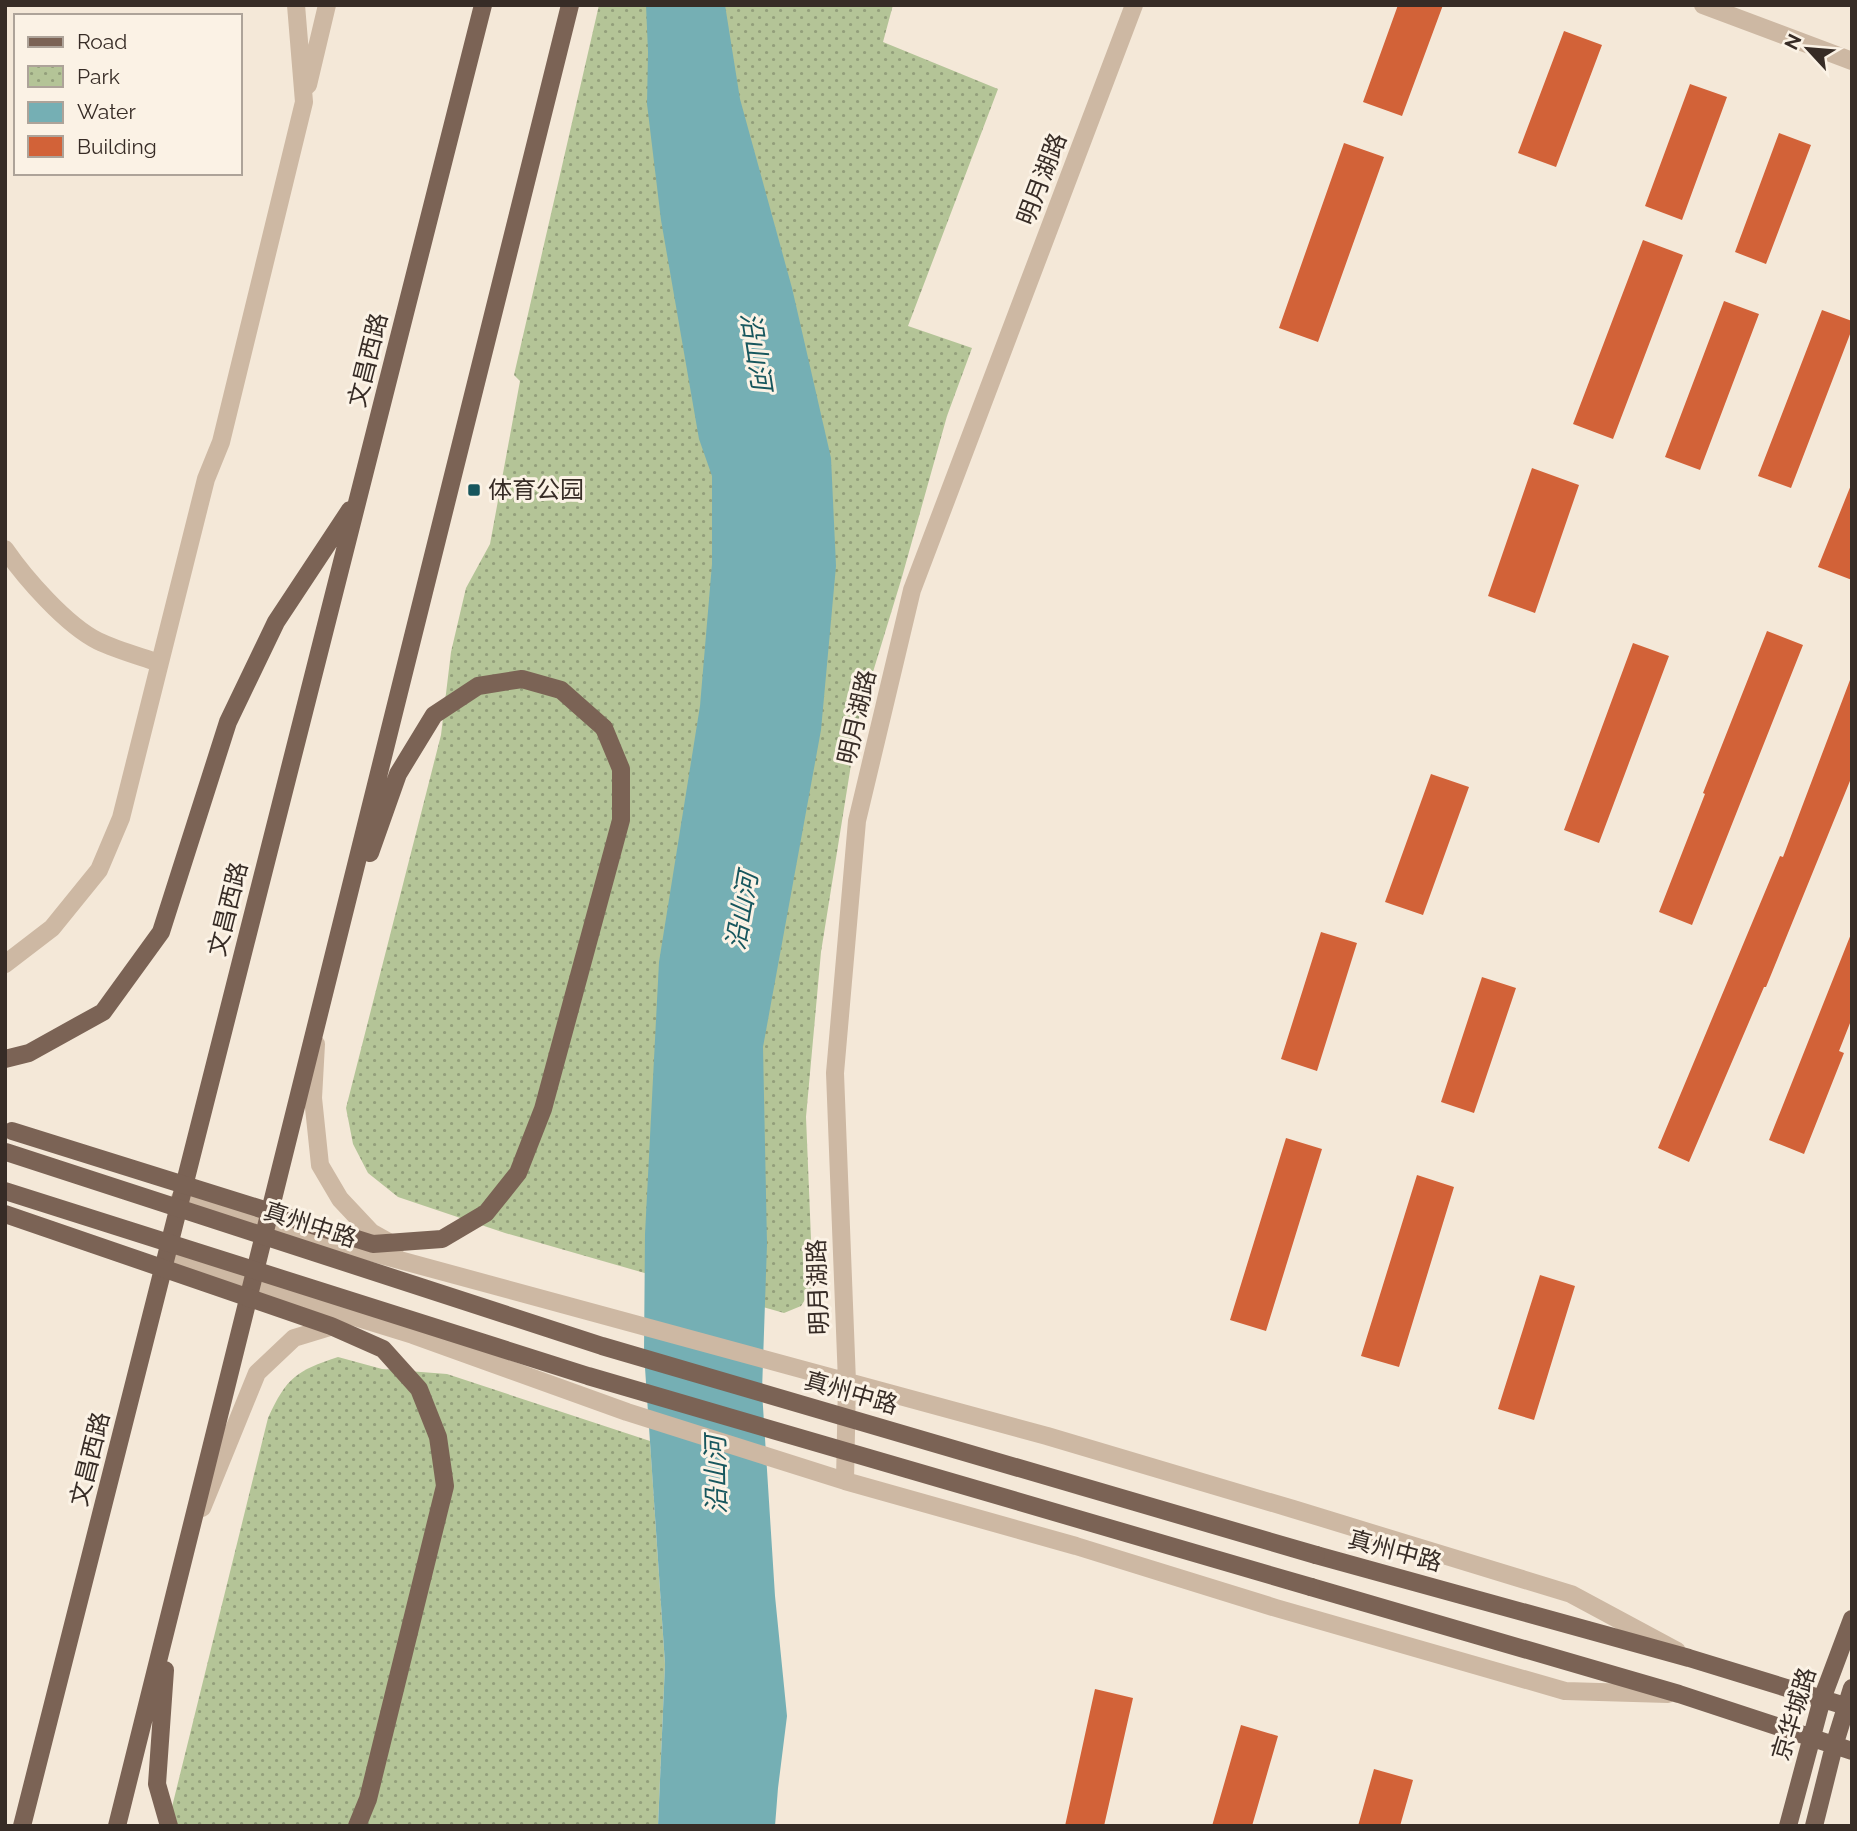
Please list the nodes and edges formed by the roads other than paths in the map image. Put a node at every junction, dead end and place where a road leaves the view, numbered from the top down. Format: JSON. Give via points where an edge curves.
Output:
{"nodes":[{"id":1,"x":296,"y":5,"type":"edge"},
{"id":2,"x":327,"y":5,"type":"edge"},
{"id":3,"x":483,"y":5,"type":"edge"},
{"id":4,"x":570,"y":5,"type":"edge"},
{"id":5,"x":1134,"y":5,"type":"edge"},
{"id":6,"x":1703,"y":5,"type":"edge"},
{"id":7,"x":1852,"y":61,"type":"edge"},
{"id":8,"x":304,"y":102,"type":"junction"},
{"id":9,"x":358,"y":499,"type":"junction"},
{"id":10,"x":5,"y":549,"type":"edge"},
{"id":11,"x":159,"y":663,"type":"junction"},
{"id":12,"x":337,"y":945,"type":"junction"},
{"id":13,"x":5,"y":964,"type":"edge"},
{"id":14,"x":317,"y":1023,"type":"junction"},
{"id":15,"x":5,"y":1059,"type":"edge"},
{"id":16,"x":9,"y":1131,"type":"edge"},
{"id":17,"x":6,"y":1152,"type":"edge"},
{"id":18,"x":5,"y":1191,"type":"edge"},
{"id":19,"x":180,"y":1198,"type":"junction"},
{"id":20,"x":5,"y":1214,"type":"edge"},
{"id":21,"x":267,"y":1224,"type":"junction"},
{"id":22,"x":167,"y":1255,"type":"junction"},
{"id":23,"x":439,"y":1269,"type":"junction"},
{"id":24,"x":251,"y":1285,"type":"junction"},
{"id":25,"x":412,"y":1335,"type":"junction"},
{"id":26,"x":847,"y":1382,"type":"junction"},
{"id":27,"x":845,"y":1481,"type":"junction"},
{"id":28,"x":186,"y":1550,"type":"junction"},
{"id":29,"x":1852,"y":1619,"type":"edge"},
{"id":30,"x":167,"y":1629,"type":"junction"},
{"id":31,"x":1689,"y":1658,"type":"junction"},
{"id":32,"x":1852,"y":1688,"type":"edge"},
{"id":33,"x":1679,"y":1694,"type":"junction"},
{"id":34,"x":1822,"y":1699,"type":"junction"},
{"id":35,"x":1848,"y":1707,"type":"edge"},
{"id":36,"x":1810,"y":1738,"type":"junction"},
{"id":37,"x":1834,"y":1746,"type":"junction"},
{"id":38,"x":1852,"y":1751,"type":"edge"},
{"id":39,"x":22,"y":1826,"type":"edge"},
{"id":40,"x":117,"y":1826,"type":"edge"},
{"id":41,"x":169,"y":1826,"type":"edge"},
{"id":42,"x":357,"y":1826,"type":"edge"},
{"id":43,"x":1788,"y":1826,"type":"edge"},
{"id":44,"x":1814,"y":1826,"type":"edge"}],
"edges":[{"from":1,"to":8,"type":"street"},
{"from":2,"to":8,"type":"street"},
{"from":3,"to":9,"type":"main road","name":"文昌西路"},
{"from":4,"to":12,"type":"main road"},
{"from":5,"to":26,"type":"street","name":"明月湖路","via":[[912,590],[857,821],[835,1073]]},
{"from":6,"to":7,"type":"street"},
{"from":8,"to":11,"type":"street","via":[[221,442],[206,479]]},
{"from":9,"to":15,"type":"main road","via":[[276,622],[228,722],[161,932],[103,1012],[29,1053]]},
{"from":9,"to":19,"type":"main road","name":"文昌西路"},
{"from":10,"to":11,"type":"street","via":[[21,572],[71,622],[97,640]]},
{"from":11,"to":13,"type":"street","via":[[121,818],[99,870],[52,928]]},
{"from":12,"to":14,"type":"main road"},
{"from":12,"to":16,"type":"main road","bridge":true,"via":[[398,774],[434,715],[478,686],[522,680],[561,691],[604,728],[621,769],[621,821],[543,1110],[518,1173],[486,1213],[442,1239],[373,1244]]},
{"from":14,"to":21,"type":"main road"},
{"from":14,"to":23,"type":"street","via":[[313,1098],[320,1165],[340,1199],[371,1232]]},
{"from":17,"to":31,"type":"main road","name":"真州中路","bridge":true,"via":[[602,1346],[1316,1555]]},
{"from":18,"to":33,"type":"main road","bridge":true,"via":[[588,1376]]},
{"from":19,"to":21,"type":"street","name":"真州中路"},
{"from":19,"to":22,"type":"main road","name":"文昌西路"},
{"from":20,"to":42,"type":"main road","bridge":true,"via":[[331,1326],[383,1349],[419,1389],[438,1437],[445,1486],[368,1799]]},
{"from":21,"to":23,"type":"street","name":"真州中路"},
{"from":21,"to":24,"type":"main road"},
{"from":22,"to":24,"type":"street"},
{"from":22,"to":39,"type":"main road","name":"文昌西路"},
{"from":23,"to":26,"type":"street","name":"真州中路"},
{"from":24,"to":25,"type":"street"},
{"from":24,"to":28,"type":"main road"},
{"from":25,"to":27,"type":"street","via":[[627,1412]]},
{"from":25,"to":28,"type":"street","via":[[340,1324],[294,1338],[257,1373]]},
{"from":26,"to":27,"type":"street","name":"明月湖路"},
{"from":26,"to":31,"type":"street","name":"真州中路","via":[[1047,1436],[1571,1594]]},
{"from":27,"to":33,"type":"street","via":[[1565,1691]]},
{"from":28,"to":30,"type":"main road"},
{"from":29,"to":34,"type":"main road","name":"京华城路"},
{"from":30,"to":40,"type":"main road"},
{"from":30,"to":41,"type":"main road","via":[[157,1784]]},
{"from":31,"to":34,"type":"main road","name":"真州中路"},
{"from":32,"to":35,"type":"main road","name":"京华城路"},
{"from":33,"to":36,"type":"main road"},
{"from":34,"to":35,"type":"main road","name":"真州中路"},
{"from":34,"to":36,"type":"main road","name":"京华城路"},
{"from":35,"to":37,"type":"main road","name":"京华城路"},
{"from":36,"to":37,"type":"main road"},
{"from":36,"to":43,"type":"main road","name":"京华城路"},
{"from":37,"to":38,"type":"main road"},
{"from":37,"to":44,"type":"main road","name":"京华城路"}]}
